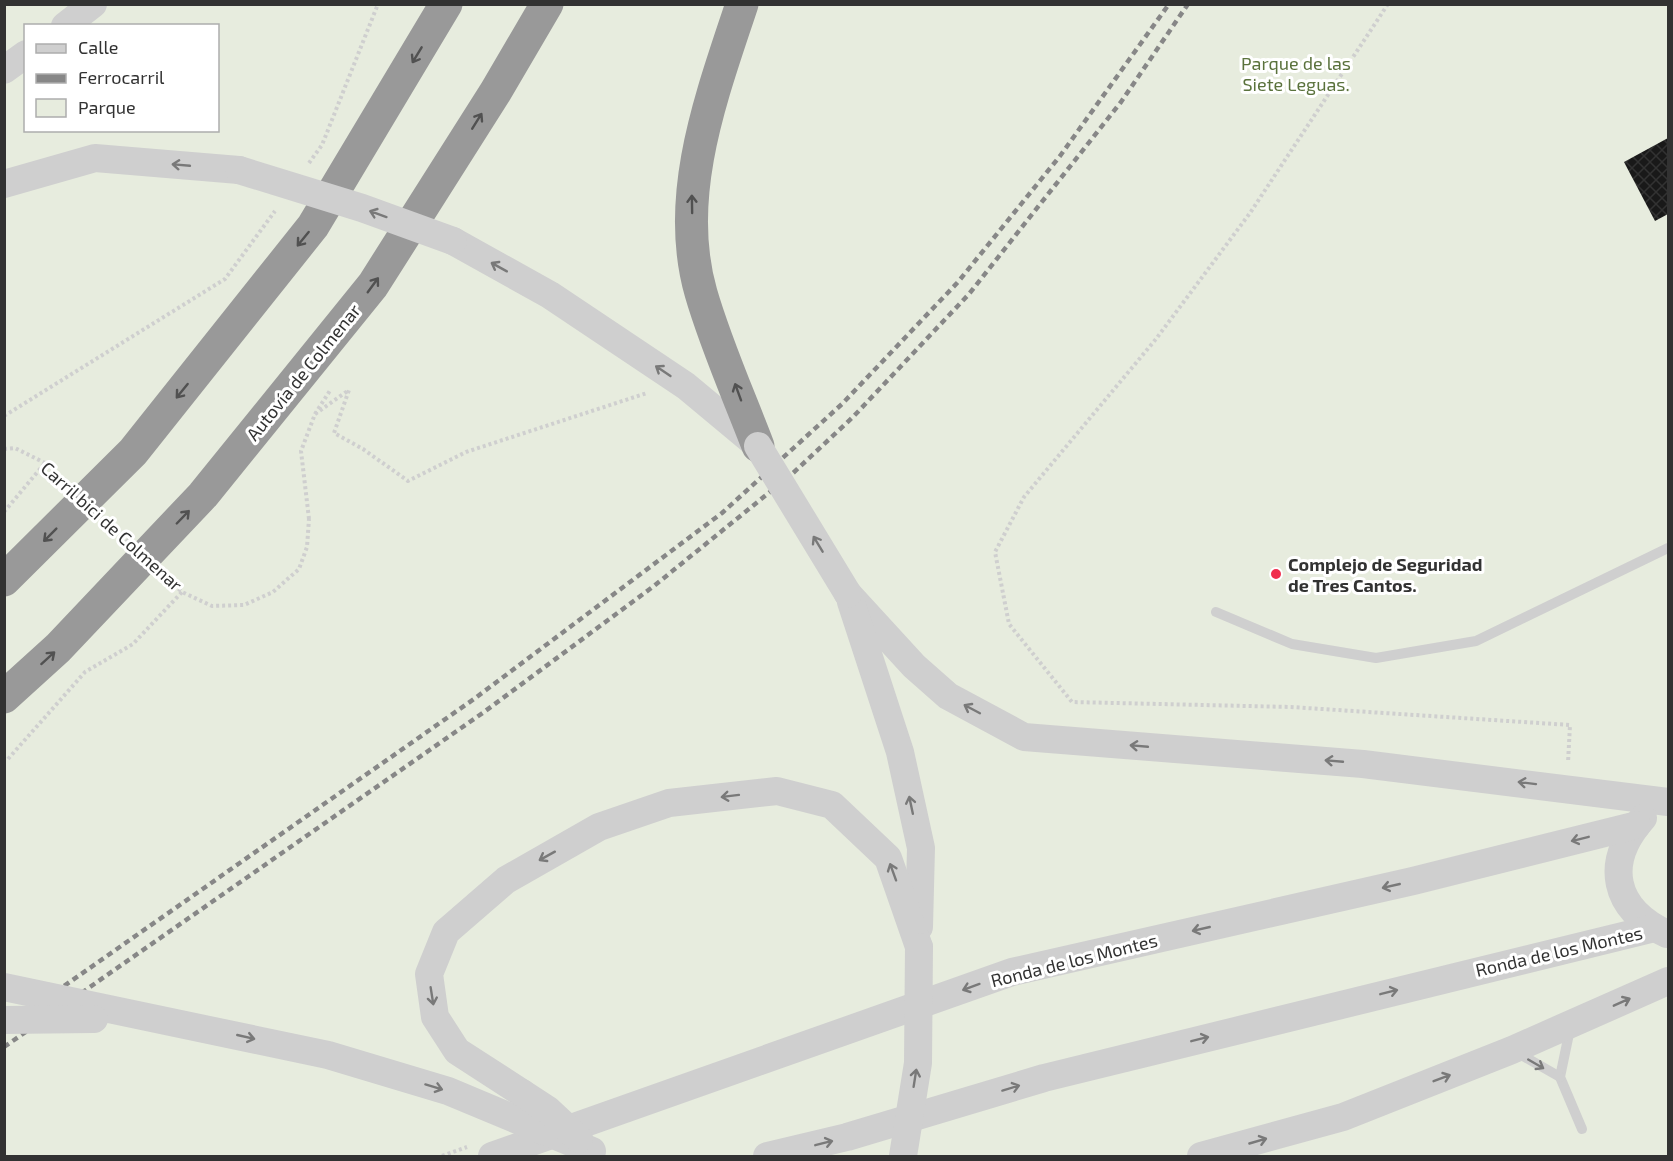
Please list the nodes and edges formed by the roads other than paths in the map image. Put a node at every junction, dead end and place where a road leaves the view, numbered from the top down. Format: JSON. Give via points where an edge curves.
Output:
{"nodes":[{"id":1,"x":93,"y":4,"type":"edge"},
{"id":2,"x":446,"y":4,"type":"edge"},
{"id":3,"x":547,"y":4,"type":"edge"},
{"id":4,"x":742,"y":4,"type":"edge"},
{"id":5,"x":68,"y":24,"type":"edge"},
{"id":6,"x":24,"y":55,"type":"edge"},
{"id":7,"x":4,"y":70,"type":"edge"},
{"id":8,"x":4,"y":184,"type":"edge"},
{"id":9,"x":758,"y":446,"type":"junction"},
{"id":10,"x":1668,"y":548,"type":"edge"},
{"id":11,"x":4,"y":580,"type":"edge"},
{"id":12,"x":848,"y":594,"type":"junction"},
{"id":13,"x":1216,"y":612,"type":"dead end"},
{"id":14,"x":4,"y":697,"type":"edge"},
{"id":15,"x":1668,"y":804,"type":"edge"},
{"id":16,"x":1637,"y":825,"type":"junction"},
{"id":17,"x":1662,"y":931,"type":"edge"},
{"id":18,"x":919,"y":947,"type":"junction"},
{"id":19,"x":1668,"y":981,"type":"edge"},
{"id":20,"x":4,"y":987,"type":"edge"},
{"id":21,"x":4,"y":1020,"type":"edge"},
{"id":22,"x":189,"y":1024,"type":"junction"},
{"id":23,"x":1571,"y":1024,"type":"junction"},
{"id":24,"x":1512,"y":1050,"type":"junction"},
{"id":25,"x":1560,"y":1077,"type":"junction"},
{"id":26,"x":1582,"y":1129,"type":"dead end"},
{"id":27,"x":596,"y":1154,"type":"edge"},
{"id":28,"x":492,"y":1156,"type":"edge"},
{"id":29,"x":767,"y":1156,"type":"edge"},
{"id":30,"x":903,"y":1156,"type":"edge"},
{"id":31,"x":1202,"y":1156,"type":"edge"}],
"edges":[{"from":1,"to":5,"type":"street"},
{"from":2,"to":11,"type":"highway","one_way":true,"via":[[313,226],[133,452]]},
{"from":14,"to":3,"type":"highway","name":"Autovía de Colmenar","one_way":true,"via":[[58,648],[203,495],[373,285]]},
{"from":9,"to":4,"type":"highway","one_way":true,"via":[[701,292],[691,194],[714,90]]},
{"from":6,"to":7,"type":"street"},
{"from":9,"to":8,"type":"street","one_way":true,"bridge":true,"via":[[686,386],[550,296],[453,241],[362,208],[239,170],[95,158]]},
{"from":12,"to":9,"type":"street","one_way":true,"bridge":true},
{"from":10,"to":13,"type":"lane","via":[[1476,641],[1376,658],[1292,644]]},
{"from":15,"to":12,"type":"street","one_way":true,"via":[[1363,764],[1024,737],[948,696],[914,666]]},
{"from":18,"to":12,"type":"street","one_way":true,"via":[[921,848],[900,752]]},
{"from":15,"to":16,"type":"street","via":[[1646,815]]},
{"from":16,"to":17,"type":"street","via":[[1626,837],[1618,861],[1620,886],[1631,910]]},
{"from":16,"to":28,"type":"street","name":"Ronda de los Montes","one_way":true,"via":[[1413,881],[1012,972]]},
{"from":29,"to":17,"type":"street","name":"Ronda de los Montes","one_way":true,"via":[[847,1137],[1044,1078]]},
{"from":18,"to":27,"type":"street","one_way":true,"bridge":true,"via":[[888,858],[832,806],[777,791],[669,803],[599,827],[506,880],[446,932],[429,974],[435,1017],[457,1051],[548,1110]]},
{"from":30,"to":18,"type":"street","one_way":true,"bridge":true,"via":[[918,1063]]},
{"from":23,"to":19,"type":"street","one_way":true},
{"from":20,"to":22,"type":"street","bridge":true},
{"from":21,"to":22,"type":"street","bridge":true,"via":[[51,1017]]},
{"from":22,"to":27,"type":"street","one_way":true,"bridge":true,"via":[[328,1055],[448,1091]]},
{"from":23,"to":24,"type":"street"},
{"from":23,"to":25,"type":"lane"},
{"from":24,"to":25,"type":"lane","one_way":true},
{"from":31,"to":24,"type":"street","one_way":true,"via":[[1342,1117]]},
{"from":25,"to":26,"type":"lane"}]}
